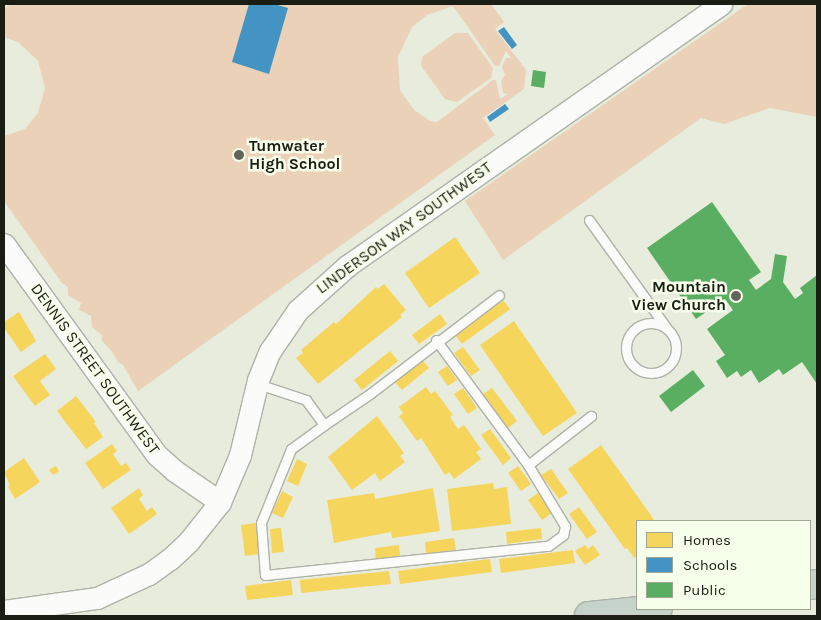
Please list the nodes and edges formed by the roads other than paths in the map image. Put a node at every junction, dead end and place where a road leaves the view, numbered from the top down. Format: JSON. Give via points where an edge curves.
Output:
{"nodes":[{"id":1,"x":721,"y":4,"type":"edge"},
{"id":2,"x":589,"y":220,"type":"dead end"},
{"id":3,"x":4,"y":244,"type":"edge"},
{"id":4,"x":499,"y":295,"type":"dead end"},
{"id":5,"x":666,"y":328,"type":"junction"},
{"id":6,"x":436,"y":340,"type":"junction"},
{"id":7,"x":258,"y":384,"type":"junction"},
{"id":8,"x":591,"y":416,"type":"dead end"},
{"id":9,"x":324,"y":425,"type":"junction"},
{"id":10,"x":528,"y":464,"type":"junction"},
{"id":11,"x":220,"y":502,"type":"junction"},
{"id":12,"x":648,"y":610,"type":"edge"},
{"id":13,"x":4,"y":611,"type":"edge"},
{"id":14,"x":589,"y":616,"type":"edge"}],
"edges":[{"from":1,"to":7,"type":"street","name":"LINDERSON WAY SOUTHWEST","via":[[320,287],[283,329]]},
{"from":2,"to":5,"type":"lane"},
{"from":3,"to":11,"type":"street","name":"DENNIS STREET SOUTHWEST","via":[[157,455]]},
{"from":4,"to":6,"type":"lane"},
{"from":5,"to":5,"type":"lane","via":[[676,346],[672,364],[652,374],[637,370],[626,358],[625,344],[630,332],[648,323]]},
{"from":6,"to":9,"type":"lane","via":[[371,393]]},
{"from":6,"to":10,"type":"lane"},
{"from":7,"to":9,"type":"lane","via":[[306,400]]},
{"from":7,"to":11,"type":"street","name":"LINDERSON WAY SOUTHWEST","via":[[240,456]]},
{"from":8,"to":10,"type":"lane"},
{"from":9,"to":10,"type":"lane","via":[[291,449],[261,523],[265,575],[548,546],[563,535],[565,526]]},
{"from":11,"to":13,"type":"street","name":"LINDERSON WAY SOUTHWEST","via":[[206,522],[170,559],[123,588],[72,603]]},
{"from":12,"to":14,"type":"highway"}]}
